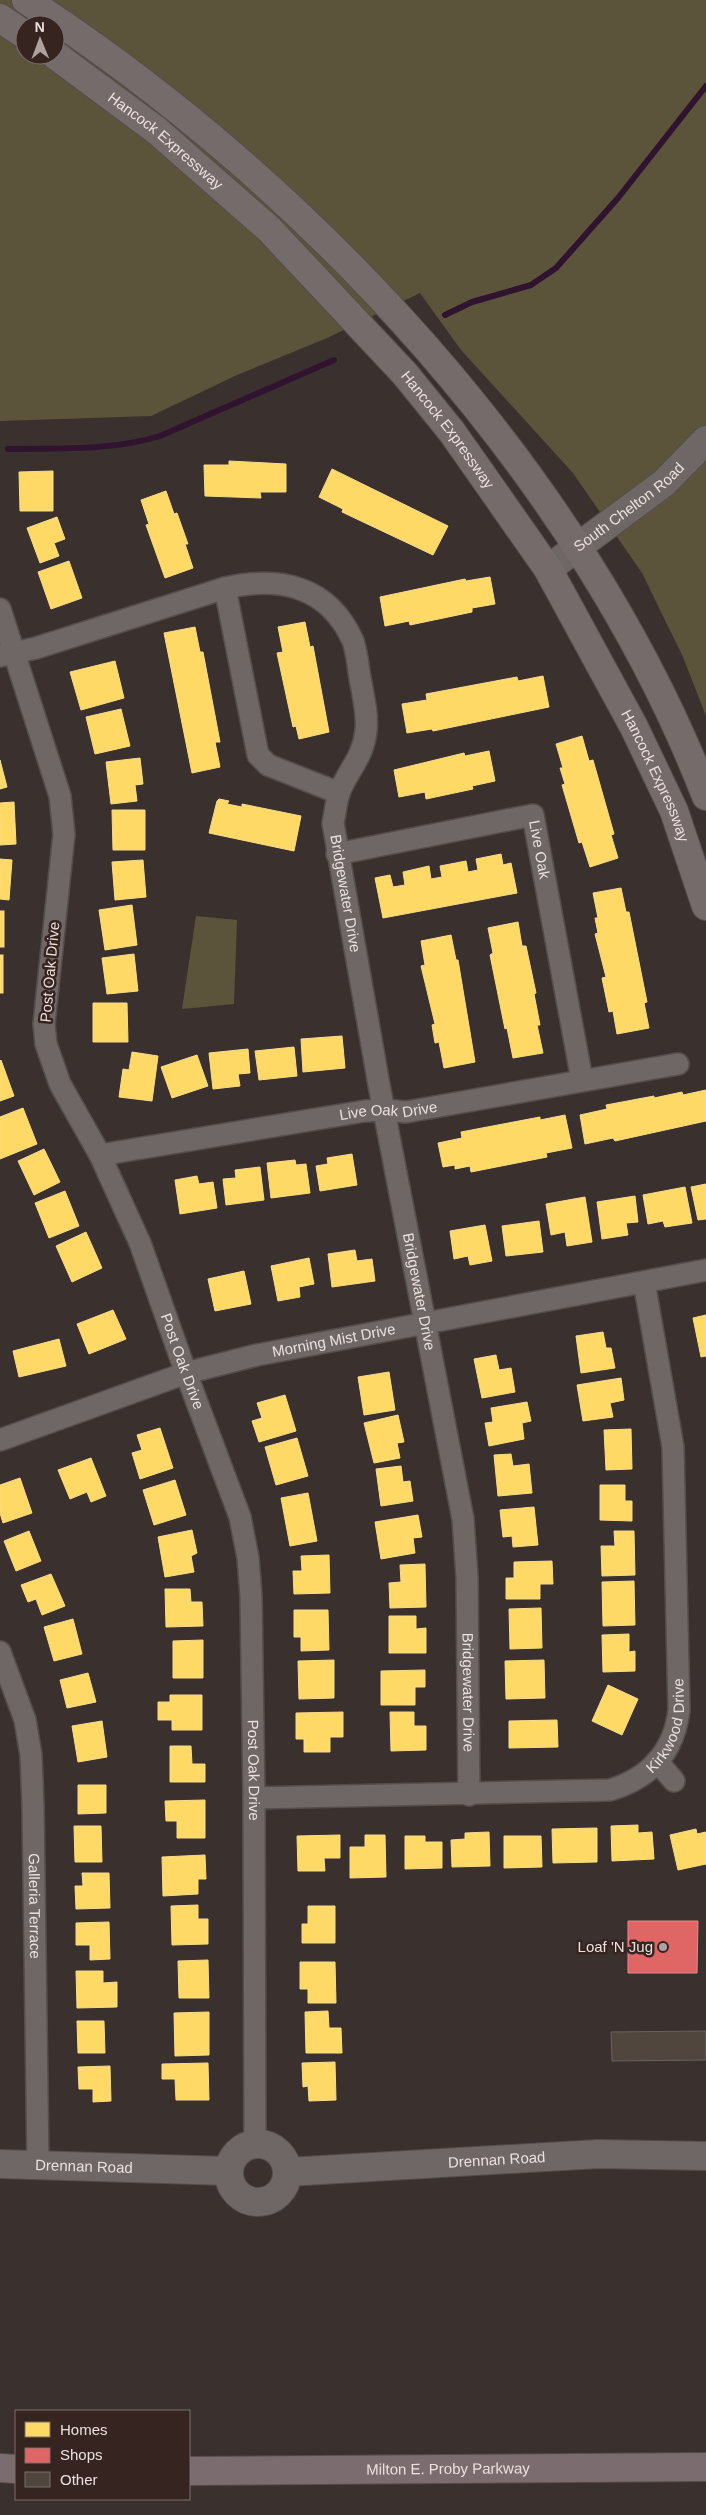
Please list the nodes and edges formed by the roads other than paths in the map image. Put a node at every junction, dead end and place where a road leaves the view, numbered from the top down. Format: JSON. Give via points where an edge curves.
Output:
{"nodes":[{"id":1,"x":26,"y":0,"type":"edge"},
{"id":2,"x":0,"y":18,"type":"edge"},
{"id":3,"x":15,"y":28,"type":"edge"},
{"id":4,"x":65,"y":62,"type":"edge"},
{"id":5,"x":706,"y":440,"type":"edge"},
{"id":6,"x":577,"y":547,"type":"junction"},
{"id":7,"x":548,"y":569,"type":"junction"},
{"id":8,"x":225,"y":588,"type":"junction"},
{"id":9,"x":0,"y":609,"type":"edge"},
{"id":10,"x":7,"y":654,"type":"edge"},
{"id":11,"x":339,"y":793,"type":"junction"},
{"id":12,"x":706,"y":796,"type":"edge"},
{"id":13,"x":337,"y":854,"type":"junction"},
{"id":14,"x":706,"y":906,"type":"edge"},
{"id":15,"x":678,"y":1064,"type":"dead end"},
{"id":16,"x":582,"y":1080,"type":"junction"},
{"id":17,"x":384,"y":1110,"type":"junction"},
{"id":18,"x":100,"y":1155,"type":"junction"},
{"id":19,"x":706,"y":1270,"type":"edge"},
{"id":20,"x":644,"y":1282,"type":"junction"},
{"id":21,"x":424,"y":1322,"type":"junction"},
{"id":22,"x":186,"y":1373,"type":"junction"},
{"id":23,"x":0,"y":1440,"type":"edge"},
{"id":24,"x":0,"y":1652,"type":"edge"},
{"id":25,"x":657,"y":1761,"type":"junction"},
{"id":26,"x":674,"y":1782,"type":"dead end"},
{"id":27,"x":469,"y":1794,"type":"junction"},
{"id":28,"x":254,"y":1798,"type":"junction"},
{"id":29,"x":255,"y":2144,"type":"junction"},
{"id":30,"x":706,"y":2156,"type":"edge"},
{"id":31,"x":0,"y":2164,"type":"edge"},
{"id":32,"x":38,"y":2165,"type":"junction"},
{"id":33,"x":228,"y":2171,"type":"junction"},
{"id":34,"x":287,"y":2172,"type":"junction"},
{"id":35,"x":706,"y":2467,"type":"edge"},
{"id":36,"x":0,"y":2468,"type":"edge"},
{"id":37,"x":15,"y":2469,"type":"edge"},
{"id":38,"x":190,"y":2471,"type":"edge"}],
"edges":[{"from":1,"to":6,"type":"main road","name":"Hancock Expressway","via":[[84,38],[193,121],[306,223],[448,372],[483,415]]},
{"from":2,"to":3,"type":"main road"},
{"from":4,"to":7,"type":"main road","name":"Hancock Expressway","via":[[156,130],[227,190],[311,272],[406,374],[452,432]]},
{"from":5,"to":6,"type":"street","name":"South Chelton Road","via":[[664,483]]},
{"from":6,"to":7,"type":"street","name":"South Chelton Road"},
{"from":6,"to":12,"type":"main road","name":"Hancock Expressway","via":[[638,650],[690,755]]},
{"from":7,"to":14,"type":"main road","name":"Hancock Expressway","via":[[634,727],[670,803]]},
{"from":8,"to":10,"type":"street","name":"Bridgewater Drive","via":[[36,648]]},
{"from":8,"to":11,"type":"street","via":[[258,754],[268,765]]},
{"from":8,"to":11,"type":"street","name":"Bridgewater Drive","via":[[252,582],[279,582],[305,590],[341,620],[354,642],[366,730],[362,753]]},
{"from":9,"to":10,"type":"street","name":"Post Oak Drive"},
{"from":10,"to":18,"type":"street","name":"Post Oak Drive","via":[[60,796],[63,813],[64,834],[44,1024],[46,1044],[60,1084]]},
{"from":11,"to":13,"type":"street","name":"Bridgewater Drive","via":[[333,823]]},
{"from":13,"to":16,"type":"street","name":"Live Oak","via":[[533,815]]},
{"from":13,"to":17,"type":"street","name":"Bridgewater Drive"},
{"from":15,"to":16,"type":"street","name":"Live Oak Drive"},
{"from":16,"to":17,"type":"street","name":"Live Oak Drive","via":[[406,1112]]},
{"from":17,"to":18,"type":"street","name":"Live Oak Drive"},
{"from":17,"to":21,"type":"street","name":"Bridgewater Drive"},
{"from":18,"to":22,"type":"street","name":"Post Oak Drive","via":[[140,1243]]},
{"from":19,"to":20,"type":"street","name":"Morning Mist Drive"},
{"from":20,"to":21,"type":"street","name":"Morning Mist Drive"},
{"from":20,"to":25,"type":"street","name":"Kirkwood Drive","via":[[669,1415],[675,1480],[679,1710],[670,1746]]},
{"from":21,"to":22,"type":"street","name":"Morning Mist Drive","via":[[257,1355]]},
{"from":21,"to":27,"type":"street","name":"Bridgewater Drive","via":[[462,1519],[467,1577]]},
{"from":22,"to":23,"type":"street","name":"Morning Mist Drive"},
{"from":22,"to":28,"type":"street","name":"Post Oak Drive","via":[[240,1517],[248,1558]]},
{"from":24,"to":32,"type":"street","name":"Galleria Terrace","via":[[25,1720],[30,1755],[34,1816]]},
{"from":25,"to":26,"type":"street"},
{"from":25,"to":27,"type":"street","name":"Kirkwood Drive","via":[[629,1784],[610,1790]]},
{"from":27,"to":28,"type":"street","name":"Kirkwood Drive"},
{"from":28,"to":29,"type":"street","name":"Post Oak Drive"},
{"from":29,"to":33,"type":"street","via":[[240,2150]]},
{"from":29,"to":34,"type":"street","via":[[274,2148],[281,2154]]},
{"from":30,"to":34,"type":"street","name":"Drennan Road","via":[[598,2154]]},
{"from":31,"to":32,"type":"street","name":"Drennan Road"},
{"from":32,"to":33,"type":"street","name":"Drennan Road"},
{"from":33,"to":34,"type":"street","via":[[229,2181],[240,2197],[258,2202],[276,2197],[282,2190]]},
{"from":35,"to":38,"type":"highway","name":"Milton E. Proby Parkway"},
{"from":36,"to":37,"type":"highway"}]}
